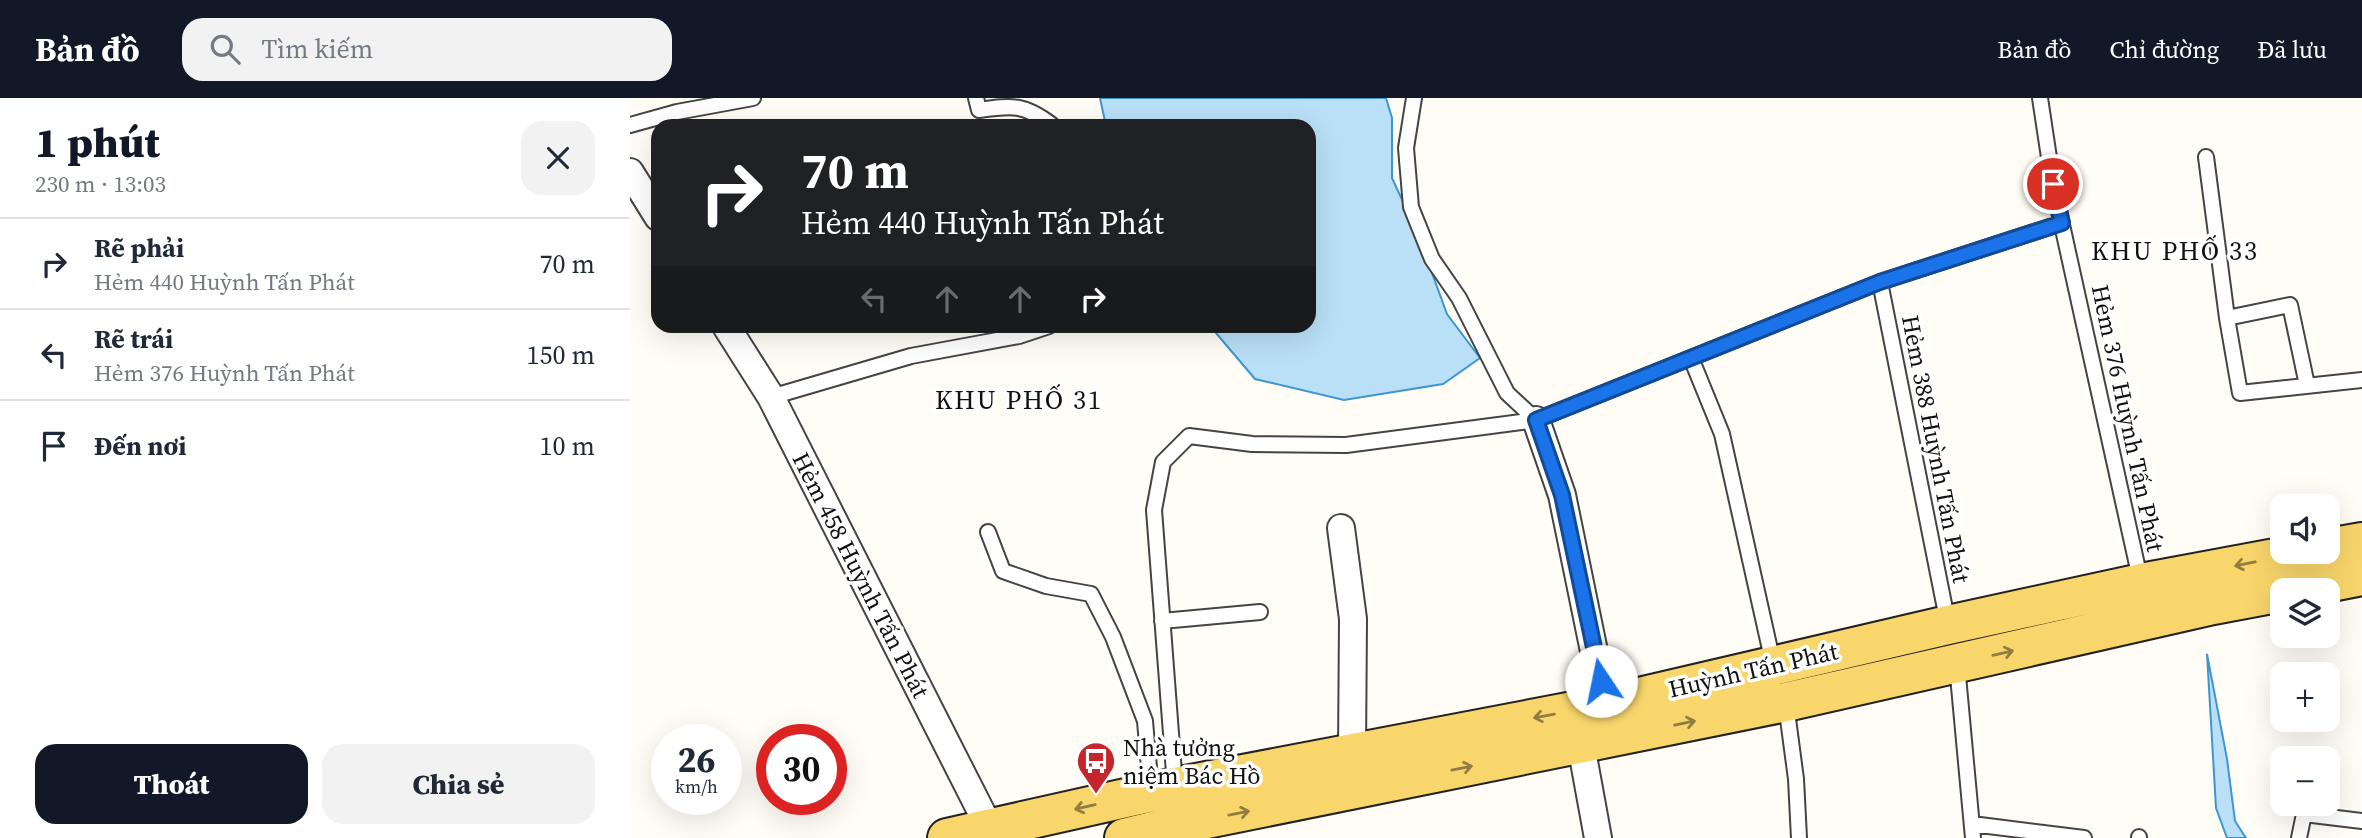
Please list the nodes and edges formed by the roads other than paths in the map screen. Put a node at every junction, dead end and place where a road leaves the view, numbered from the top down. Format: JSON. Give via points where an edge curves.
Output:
{"nodes":[{"id":1,"x":753,"y":98,"type":"edge"},
{"id":2,"x":976,"y":98,"type":"edge"},
{"id":3,"x":1414,"y":98,"type":"edge"},
{"id":4,"x":2040,"y":98,"type":"edge"},
{"id":5,"x":651,"y":119,"type":"edge"},
{"id":6,"x":652,"y":119,"type":"edge"},
{"id":7,"x":1042,"y":119,"type":"edge"},
{"id":8,"x":630,"y":125,"type":"edge"},
{"id":9,"x":2206,"y":157,"type":"dead end"},
{"id":10,"x":630,"y":172,"type":"edge"},
{"id":11,"x":651,"y":206,"type":"edge"},
{"id":12,"x":2062,"y":223,"type":"junction"},
{"id":13,"x":1880,"y":282,"type":"junction"},
{"id":14,"x":2227,"y":318,"type":"junction"},
{"id":15,"x":730,"y":333,"type":"edge"},
{"id":16,"x":1028,"y":333,"type":"edge"},
{"id":17,"x":1690,"y":358,"type":"junction"},
{"id":18,"x":2362,"y":380,"type":"edge"},
{"id":19,"x":2307,"y":384,"type":"junction"},
{"id":20,"x":771,"y":397,"type":"junction"},
{"id":21,"x":1536,"y":420,"type":"junction"},
{"id":22,"x":1341,"y":528,"type":"dead end"},
{"id":23,"x":988,"y":532,"type":"dead end"},
{"id":24,"x":2362,"y":542,"type":"edge"},
{"id":25,"x":2340,"y":546,"type":"edge"},
{"id":26,"x":2270,"y":559,"type":"edge"},
{"id":27,"x":2362,"y":576,"type":"edge"},
{"id":28,"x":2340,"y":580,"type":"edge"},
{"id":29,"x":2141,"y":583,"type":"junction"},
{"id":30,"x":2270,"y":595,"type":"edge"},
{"id":31,"x":1260,"y":612,"type":"dead end"},
{"id":32,"x":1162,"y":621,"type":"junction"},
{"id":33,"x":1948,"y":625,"type":"junction"},
{"id":34,"x":1887,"y":639,"type":"junction"},
{"id":35,"x":1957,"y":663,"type":"junction"},
{"id":36,"x":1774,"y":665,"type":"junction"},
{"id":37,"x":1896,"y":677,"type":"junction"},
{"id":38,"x":1786,"y":702,"type":"junction"},
{"id":39,"x":1605,"y":705,"type":"junction"},
{"id":40,"x":1581,"y":745,"type":"junction"},
{"id":41,"x":1352,"y":752,"type":"junction"},
{"id":42,"x":1163,"y":790,"type":"junction"},
{"id":43,"x":2362,"y":821,"type":"edge"},
{"id":44,"x":1182,"y":831,"type":"edge"},
{"id":45,"x":1973,"y":831,"type":"edge"},
{"id":46,"x":991,"y":833,"type":"edge"},
{"id":47,"x":947,"y":838,"type":"edge"},
{"id":48,"x":1124,"y":838,"type":"edge"},
{"id":49,"x":1598,"y":838,"type":"edge"},
{"id":50,"x":1799,"y":838,"type":"edge"},
{"id":51,"x":2084,"y":838,"type":"edge"},
{"id":52,"x":2299,"y":838,"type":"edge"}],
"edges":[{"from":1,"to":6,"type":"lane"},
{"from":2,"to":7,"type":"lane","via":[[978,110],[1022,107]]},
{"from":3,"to":21,"type":"lane","via":[[1406,148],[1412,207],[1432,259],[1459,298],[1507,393]]},
{"from":4,"to":12,"type":"lane","name":"Hẻm 376 Huỳnh Tấn Phát"},
{"from":5,"to":8,"type":"lane"},
{"from":9,"to":14,"type":"lane"},
{"from":10,"to":11,"type":"street"},
{"from":12,"to":13,"type":"lane"},
{"from":12,"to":29,"type":"lane","name":"Hẻm 376 Huỳnh Tấn Phát"},
{"from":13,"to":17,"type":"lane"},
{"from":13,"to":33,"type":"lane","name":"Hẻm 388 Huỳnh Tấn Phát"},
{"from":14,"to":19,"type":"lane","via":[[2240,393]]},
{"from":14,"to":19,"type":"lane","via":[[2290,305]]},
{"from":15,"to":20,"type":"street","name":"Hẻm 458 Huỳnh Tấn Phát"},
{"from":16,"to":20,"type":"lane","via":[[911,356]]},
{"from":17,"to":21,"type":"lane"},
{"from":17,"to":36,"type":"lane","via":[[1722,434]]},
{"from":18,"to":19,"type":"lane"},
{"from":20,"to":46,"type":"street","name":"Hẻm 458 Huỳnh Tấn Phát"},
{"from":21,"to":32,"type":"lane","via":[[1346,444],[1252,444],[1189,436],[1163,461],[1154,510]]},
{"from":21,"to":39,"type":"street","via":[[1562,495]]},
{"from":22,"to":41,"type":"street","via":[[1353,619]]},
{"from":23,"to":42,"type":"lane","via":[[1003,570],[1046,586],[1091,594],[1145,721]]},
{"from":24,"to":25,"type":"main road"},
{"from":26,"to":29,"type":"main road","name":"Huỳnh Tấn Phát","one_way":true},
{"from":27,"to":28,"type":"main road"},
{"from":29,"to":33,"type":"main road","name":"Huỳnh Tấn Phát"},
{"from":35,"to":30,"type":"main road","name":"Huỳnh Tấn Phát","one_way":true},
{"from":31,"to":32,"type":"lane"},
{"from":32,"to":42,"type":"lane"},
{"from":33,"to":34,"type":"main road","name":"Huỳnh Tấn Phát"},
{"from":34,"to":36,"type":"main road","name":"Huỳnh Tấn Phát"},
{"from":34,"to":37,"type":"main road"},
{"from":35,"to":37,"type":"main road","name":"Huỳnh Tấn Phát"},
{"from":35,"to":45,"type":"lane"},
{"from":36,"to":39,"type":"main road","name":"Huỳnh Tấn Phát"},
{"from":37,"to":38,"type":"main road","name":"Huỳnh Tấn Phát"},
{"from":40,"to":38,"type":"main road","name":"Huỳnh Tấn Phát","one_way":true},
{"from":38,"to":50,"type":"lane"},
{"from":39,"to":41,"type":"main road","name":"Huỳnh Tấn Phát","one_way":true},
{"from":44,"to":40,"type":"main road","name":"Huỳnh Tấn Phát","one_way":true},
{"from":40,"to":49,"type":"street"},
{"from":41,"to":42,"type":"main road","name":"Huỳnh Tấn Phát"},
{"from":42,"to":44,"type":"main road"},
{"from":42,"to":46,"type":"main road","name":"Huỳnh Tấn Phát","one_way":true},
{"from":43,"to":52,"type":"lane","via":[[2304,814]]},
{"from":44,"to":48,"type":"main road","name":"Huỳnh Tấn Phát"},
{"from":45,"to":51,"type":"lane"},
{"from":46,"to":47,"type":"main road","name":"Huỳnh Tấn Phát"}]}
